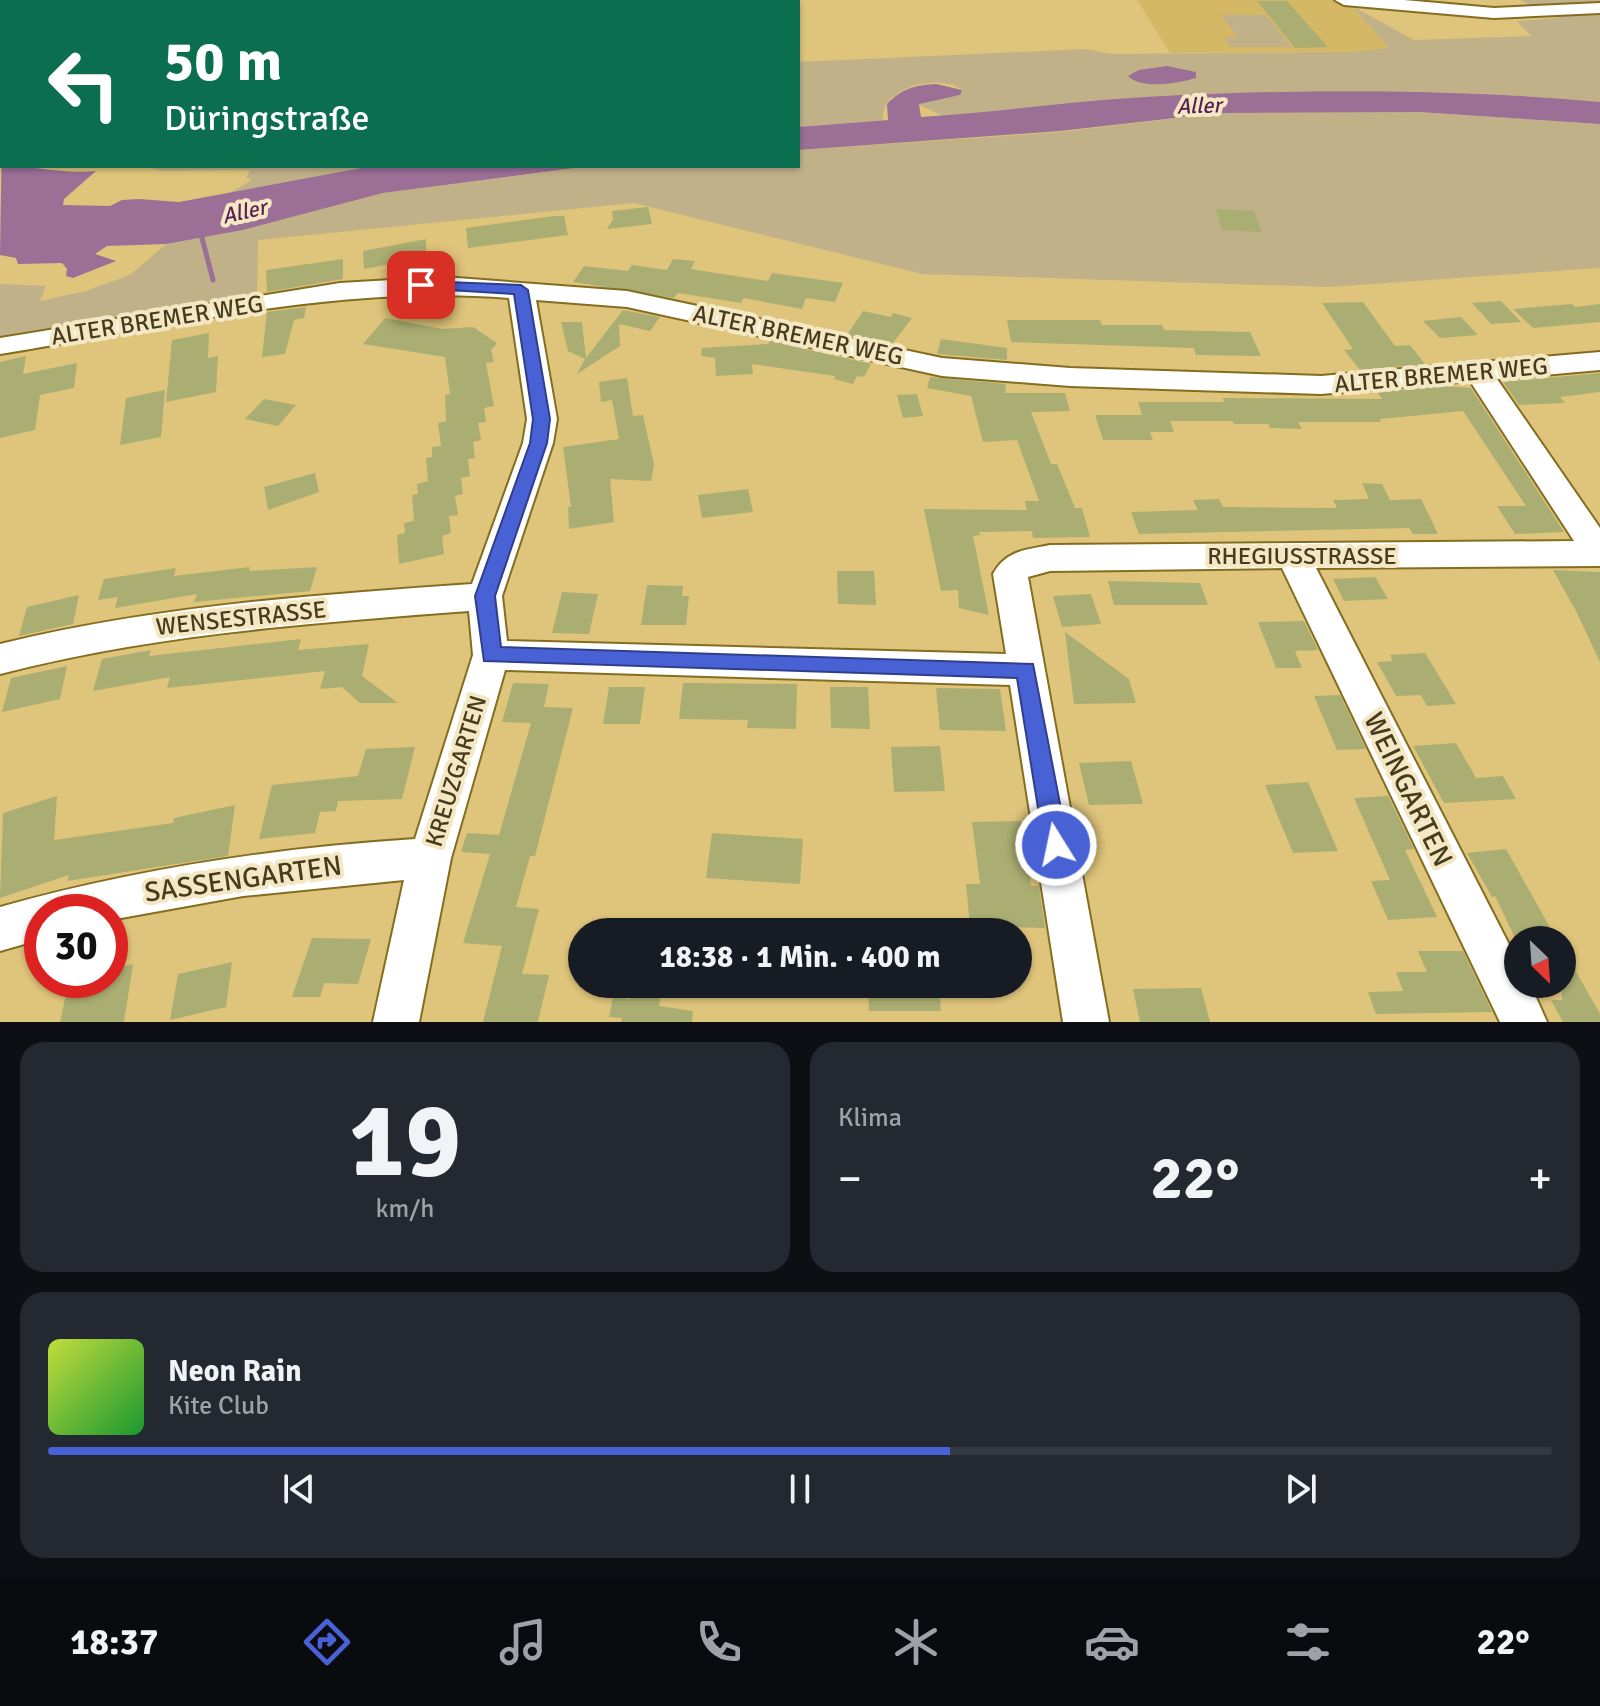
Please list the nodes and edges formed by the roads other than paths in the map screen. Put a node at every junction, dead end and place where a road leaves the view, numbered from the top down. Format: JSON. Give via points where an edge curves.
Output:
{"nodes":[{"id":1,"x":1344,"y":0,"type":"edge"},
{"id":2,"x":1600,"y":8,"type":"edge"},
{"id":3,"x":521,"y":290,"type":"junction"},
{"id":4,"x":0,"y":346,"type":"edge"},
{"id":5,"x":1600,"y":361,"type":"edge"},
{"id":6,"x":1479,"y":373,"type":"junction"},
{"id":7,"x":1600,"y":553,"type":"edge"},
{"id":8,"x":1293,"y":556,"type":"junction"},
{"id":9,"x":485,"y":596,"type":"junction"},
{"id":10,"x":491,"y":655,"type":"junction"},
{"id":11,"x":0,"y":659,"type":"edge"},
{"id":12,"x":1026,"y":670,"type":"junction"},
{"id":13,"x":430,"y":858,"type":"junction"},
{"id":14,"x":128,"y":895,"type":"edge"},
{"id":15,"x":24,"y":922,"type":"edge"},
{"id":16,"x":0,"y":929,"type":"edge"},
{"id":17,"x":396,"y":1022,"type":"edge"},
{"id":18,"x":1086,"y":1022,"type":"edge"},
{"id":19,"x":1524,"y":1022,"type":"edge"}],
"edges":[{"from":1,"to":2,"type":"street","via":[[1474,12]]},
{"from":3,"to":4,"type":"street","name":"ALTER BREMER WEG","via":[[369,288]]},
{"from":3,"to":6,"type":"street","name":"ALTER BREMER WEG","via":[[627,299],[942,367],[992,373],[1336,385]]},
{"from":3,"to":9,"type":"street","name":"KREUZGARTEN","via":[[542,419]]},
{"from":5,"to":6,"type":"street","name":"ALTER BREMER WEG"},
{"from":6,"to":7,"type":"street"},
{"from":7,"to":8,"type":"street","name":"RHEGIUSSTRASSE"},
{"from":8,"to":12,"type":"street","name":"RHEGIUSSTRASSE","via":[[1050,558],[1021,563],[1010,574]]},
{"from":8,"to":19,"type":"street","name":"WEINGARTEN"},
{"from":9,"to":10,"type":"street","name":"KREUZGARTEN"},
{"from":9,"to":11,"type":"street","name":"WENSESTRASSE","via":[[243,615],[117,633]]},
{"from":10,"to":12,"type":"street"},
{"from":10,"to":13,"type":"street","name":"KREUZGARTEN"},
{"from":12,"to":18,"type":"street"},
{"from":13,"to":14,"type":"street","name":"SASSENGARTEN","via":[[309,865]]},
{"from":13,"to":17,"type":"street","name":"KREUZGARTEN"},
{"from":15,"to":16,"type":"street"}]}
